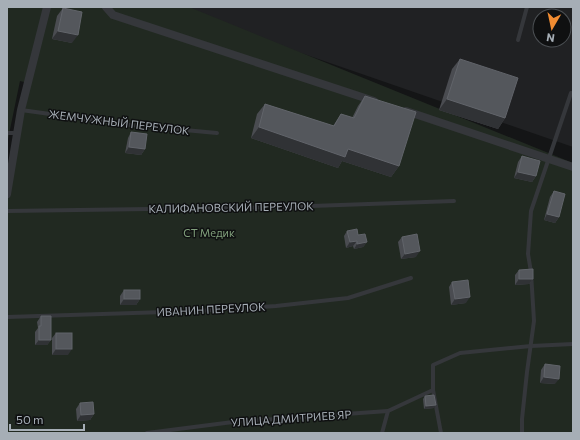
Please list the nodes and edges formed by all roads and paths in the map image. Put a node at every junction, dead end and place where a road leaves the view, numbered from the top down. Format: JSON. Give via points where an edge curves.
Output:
{"nodes":[{"id":1,"x":48,"y":7,"type":"edge"},
{"id":2,"x":106,"y":7,"type":"edge"},
{"id":3,"x":527,"y":7,"type":"edge"},
{"id":4,"x":518,"y":40,"type":"dead end"},
{"id":5,"x":571,"y":93,"type":"dead end"},
{"id":6,"x":384,"y":104,"type":"edge"},
{"id":7,"x":399,"y":109,"type":"edge"},
{"id":8,"x":21,"y":110,"type":"junction"},
{"id":9,"x":7,"y":133,"type":"edge"},
{"id":10,"x":18,"y":133,"type":"junction"},
{"id":11,"x":217,"y":133,"type":"dead end"},
{"id":12,"x":549,"y":158,"type":"junction"},
{"id":13,"x":573,"y":167,"type":"edge"},
{"id":14,"x":7,"y":194,"type":"edge"},
{"id":15,"x":454,"y":201,"type":"dead end"},
{"id":16,"x":7,"y":211,"type":"edge"},
{"id":17,"x":411,"y":278,"type":"dead end"},
{"id":18,"x":7,"y":317,"type":"edge"},
{"id":19,"x":573,"y":344,"type":"edge"},
{"id":20,"x":531,"y":346,"type":"junction"},
{"id":21,"x":433,"y":390,"type":"junction"},
{"id":22,"x":388,"y":411,"type":"junction"},
{"id":23,"x":147,"y":433,"type":"edge"},
{"id":24,"x":382,"y":433,"type":"edge"},
{"id":25,"x":441,"y":433,"type":"edge"},
{"id":26,"x":522,"y":433,"type":"edge"}],
"edges":[{"from":1,"to":8,"type":"street"},
{"from":2,"to":6,"type":"street","via":[[113,15]]},
{"from":3,"to":4,"type":"lane"},
{"from":5,"to":12,"type":"lane"},
{"from":7,"to":12,"type":"street"},
{"from":8,"to":10,"type":"street"},
{"from":8,"to":11,"type":"lane","name":"ЖЕМЧУЖНЫЙ ПЕРЕУЛОК"},
{"from":9,"to":10,"type":"lane"},
{"from":10,"to":14,"type":"street"},
{"from":12,"to":13,"type":"street"},
{"from":12,"to":20,"type":"lane","via":[[531,211],[528,254],[534,321]]},
{"from":15,"to":16,"type":"lane","name":"КАЛИФАНОВСКИЙ ПЕРЕУЛОК","via":[[283,207]]},
{"from":17,"to":18,"type":"lane","name":"ИВАНИН ПЕРЕУЛОК","via":[[348,298],[276,306]]},
{"from":19,"to":20,"type":"lane"},
{"from":20,"to":21,"type":"lane","via":[[460,353],[433,365]]},
{"from":20,"to":26,"type":"lane"},
{"from":21,"to":22,"type":"lane","name":"УЛИЦА ДМИТРИЕВ ЯР"},
{"from":21,"to":25,"type":"lane"},
{"from":22,"to":23,"type":"lane","name":"УЛИЦА ДМИТРИЕВ ЯР","via":[[233,422]]},
{"from":22,"to":24,"type":"lane"}]}
